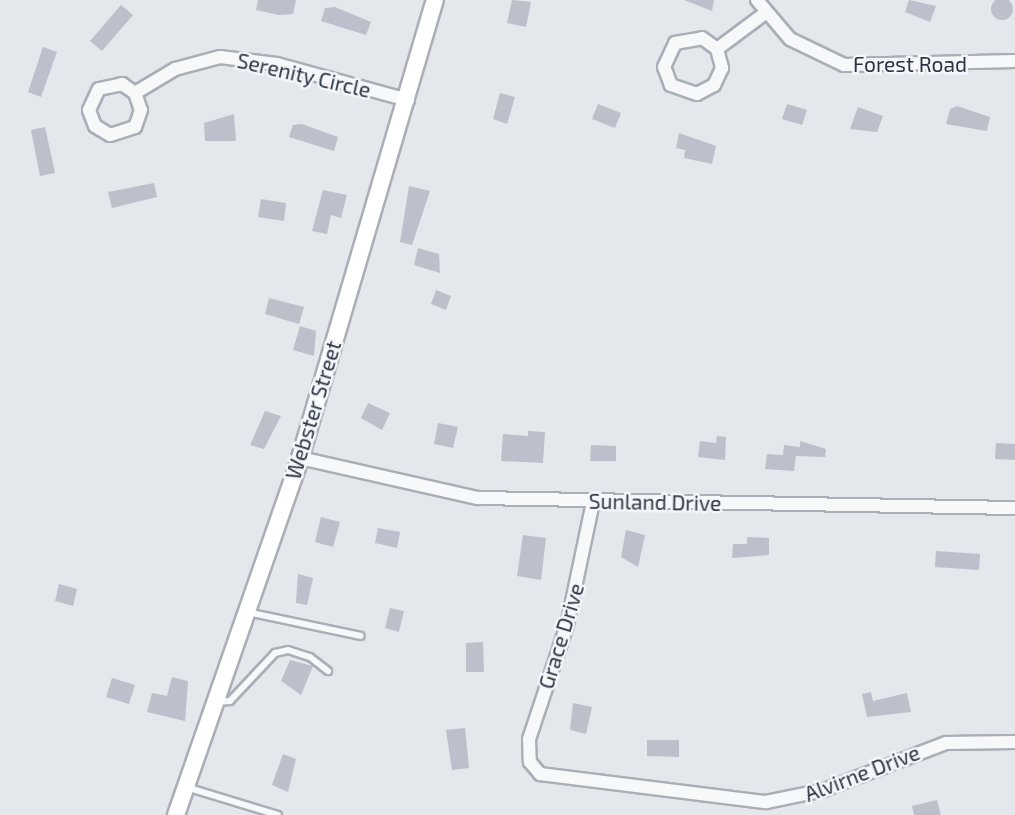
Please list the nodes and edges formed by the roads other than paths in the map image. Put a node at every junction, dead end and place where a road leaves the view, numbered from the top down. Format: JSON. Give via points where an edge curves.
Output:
{"nodes":[{"id":1,"x":435,"y":0,"type":"edge"},
{"id":2,"x":757,"y":0,"type":"edge"},
{"id":3,"x":764,"y":14,"type":"junction"},
{"id":4,"x":717,"y":49,"type":"junction"},
{"id":5,"x":1015,"y":62,"type":"edge"},
{"id":6,"x":135,"y":93,"type":"junction"},
{"id":7,"x":408,"y":100,"type":"junction"},
{"id":8,"x":300,"y":458,"type":"junction"},
{"id":9,"x":593,"y":502,"type":"junction"},
{"id":10,"x":1015,"y":508,"type":"edge"},
{"id":11,"x":246,"y":612,"type":"junction"},
{"id":12,"x":361,"y":636,"type":"dead end"},
{"id":13,"x":328,"y":671,"type":"dead end"},
{"id":14,"x":215,"y":702,"type":"junction"},
{"id":15,"x":1015,"y":742,"type":"edge"},
{"id":16,"x":533,"y":768,"type":"joint"},
{"id":17,"x":185,"y":787,"type":"junction"},
{"id":18,"x":176,"y":815,"type":"edge"},
{"id":19,"x":278,"y":815,"type":"edge"}],
"edges":[{"from":1,"to":7,"type":"main road","name":"Webster Street"},
{"from":2,"to":3,"type":"street","name":"Forest Road"},
{"from":3,"to":4,"type":"street"},
{"from":3,"to":5,"type":"street","name":"Forest Road","via":[[790,39],[844,65]]},
{"from":4,"to":4,"type":"street","via":[[722,68],[714,85],[697,94],[671,84],[664,67],[675,43],[702,38]]},
{"from":6,"to":6,"type":"street","via":[[122,84],[99,89],[89,110],[95,126],[110,135],[135,127],[141,110]]},
{"from":6,"to":7,"type":"street","name":"Serenity Circle","via":[[192,62],[234,57]]},
{"from":7,"to":8,"type":"main road","name":"Webster Street"},
{"from":8,"to":9,"type":"street","name":"Sunland Drive","via":[[444,494]]},
{"from":8,"to":11,"type":"main road","name":"Webster Street"},
{"from":9,"to":10,"type":"street","name":"Sunland Drive"},
{"from":9,"to":16,"type":"street","name":"Grace Drive","via":[[567,625],[529,740]]},
{"from":11,"to":12,"type":"lane"},
{"from":11,"to":14,"type":"main road","name":"Webster Street"},
{"from":13,"to":14,"type":"lane","via":[[310,657],[281,651],[230,701]]},
{"from":14,"to":17,"type":"main road","name":"Webster Street"},
{"from":15,"to":16,"type":"street","name":"Alvirne Drive","via":[[946,743],[824,790],[766,802],[558,780]]},
{"from":17,"to":18,"type":"main road","name":"Webster Street"},
{"from":17,"to":19,"type":"lane"}]}
